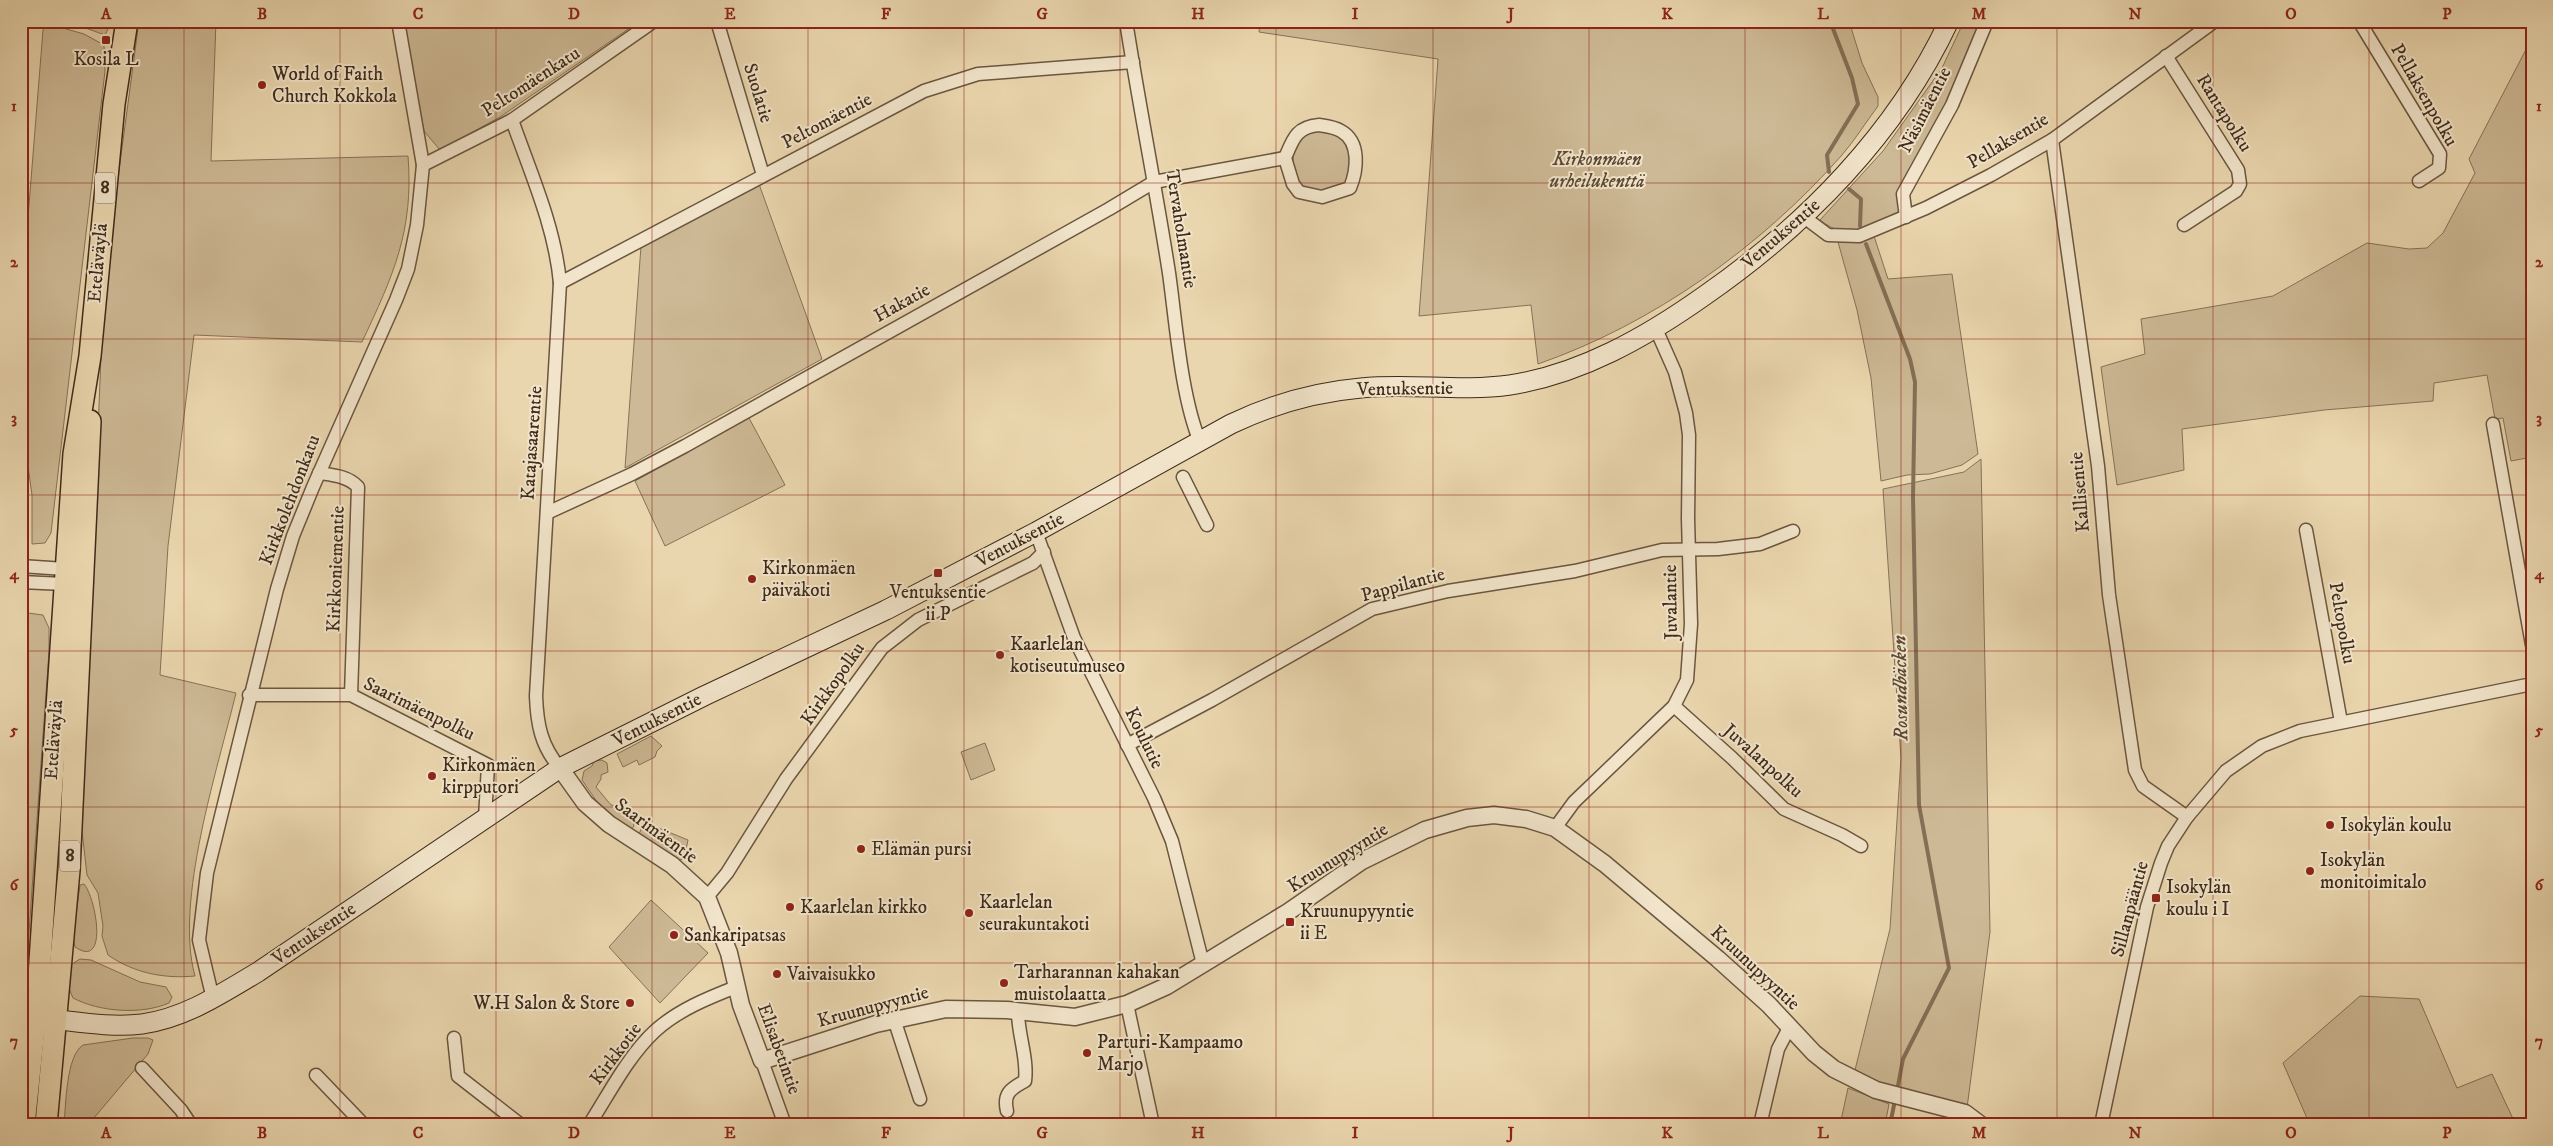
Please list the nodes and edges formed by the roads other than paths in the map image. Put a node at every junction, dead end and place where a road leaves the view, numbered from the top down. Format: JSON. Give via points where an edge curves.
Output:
{"nodes":[{"id":1,"x":127,"y":21,"type":"edge"},
{"id":2,"x":398,"y":21,"type":"edge"},
{"id":3,"x":654,"y":21,"type":"edge"},
{"id":4,"x":717,"y":21,"type":"edge"},
{"id":5,"x":1126,"y":21,"type":"edge"},
{"id":6,"x":1949,"y":21,"type":"edge"},
{"id":7,"x":1987,"y":21,"type":"edge"},
{"id":8,"x":2215,"y":21,"type":"edge"},
{"id":9,"x":2359,"y":21,"type":"edge"},
{"id":10,"x":2166,"y":56,"type":"junction"},
{"id":11,"x":1134,"y":62,"type":"junction"},
{"id":12,"x":512,"y":120,"type":"junction"},
{"id":13,"x":2052,"y":140,"type":"junction"},
{"id":14,"x":1285,"y":158,"type":"junction"},
{"id":15,"x":423,"y":165,"type":"junction"},
{"id":16,"x":763,"y":176,"type":"junction"},
{"id":17,"x":2419,"y":181,"type":"dead end"},
{"id":18,"x":1154,"y":182,"type":"junction"},
{"id":19,"x":1804,"y":217,"type":"junction"},
{"id":20,"x":1906,"y":217,"type":"junction"},
{"id":21,"x":2184,"y":224,"type":"dead end"},
{"id":22,"x":560,"y":283,"type":"junction"},
{"id":23,"x":1656,"y":329,"type":"junction"},
{"id":24,"x":2493,"y":424,"type":"dead end"},
{"id":25,"x":1200,"y":442,"type":"junction"},
{"id":26,"x":318,"y":473,"type":"junction"},
{"id":27,"x":1183,"y":477,"type":"dead end"},
{"id":28,"x":546,"y":513,"type":"junction"},
{"id":29,"x":1207,"y":525,"type":"dead end"},
{"id":30,"x":2306,"y":530,"type":"dead end"},
{"id":31,"x":1793,"y":531,"type":"dead end"},
{"id":32,"x":1036,"y":532,"type":"junction"},
{"id":33,"x":1688,"y":549,"type":"junction"},
{"id":34,"x":1044,"y":552,"type":"junction"},
{"id":35,"x":21,"y":566,"type":"edge"},
{"id":36,"x":70,"y":577,"type":"junction"},
{"id":37,"x":21,"y":582,"type":"edge"},
{"id":38,"x":2532,"y":645,"type":"edge"},
{"id":39,"x":2532,"y":684,"type":"edge"},
{"id":40,"x":249,"y":695,"type":"junction"},
{"id":41,"x":351,"y":695,"type":"junction"},
{"id":42,"x":1674,"y":706,"type":"junction"},
{"id":43,"x":2341,"y":722,"type":"junction"},
{"id":44,"x":1126,"y":744,"type":"junction"},
{"id":45,"x":560,"y":768,"type":"junction"},
{"id":46,"x":2187,"y":817,"type":"junction"},
{"id":47,"x":485,"y":818,"type":"junction"},
{"id":48,"x":1555,"y":828,"type":"junction"},
{"id":49,"x":1861,"y":846,"type":"dead end"},
{"id":50,"x":707,"y":898,"type":"junction"},
{"id":51,"x":1203,"y":964,"type":"junction"},
{"id":52,"x":736,"y":987,"type":"junction"},
{"id":53,"x":213,"y":999,"type":"junction"},
{"id":54,"x":1127,"y":1004,"type":"junction"},
{"id":55,"x":1018,"y":1012,"type":"junction"},
{"id":56,"x":35,"y":1018,"type":"junction"},
{"id":57,"x":894,"y":1019,"type":"junction"},
{"id":58,"x":57,"y":1020,"type":"junction"},
{"id":59,"x":1789,"y":1028,"type":"junction"},
{"id":60,"x":454,"y":1038,"type":"dead end"},
{"id":61,"x":762,"y":1061,"type":"junction"},
{"id":62,"x":142,"y":1068,"type":"dead end"},
{"id":63,"x":316,"y":1074,"type":"dead end"},
{"id":64,"x":920,"y":1099,"type":"dead end"},
{"id":65,"x":1007,"y":1111,"type":"dead end"},
{"id":66,"x":24,"y":1125,"type":"edge"},
{"id":67,"x":46,"y":1125,"type":"edge"},
{"id":68,"x":190,"y":1125,"type":"edge"},
{"id":69,"x":364,"y":1125,"type":"edge"},
{"id":70,"x":521,"y":1125,"type":"edge"},
{"id":71,"x":589,"y":1125,"type":"edge"},
{"id":72,"x":785,"y":1125,"type":"edge"},
{"id":73,"x":1153,"y":1125,"type":"edge"},
{"id":74,"x":1760,"y":1125,"type":"edge"},
{"id":75,"x":1981,"y":1125,"type":"edge"},
{"id":76,"x":2102,"y":1125,"type":"edge"}],
"edges":[{"from":1,"to":36,"type":"highway","name":"Eteläväylä","number":"8","via":[[114,104],[90,356],[90,456]]},
{"from":2,"to":15,"type":"street","name":"Kirkkolehdonkatu"},
{"from":3,"to":12,"type":"street","name":"Peltomäenkatu"},
{"from":4,"to":16,"type":"street","name":"Suolatie"},
{"from":5,"to":11,"type":"street","name":"Tervaholmantie"},
{"from":6,"to":19,"type":"main road","name":"Ventuksentie","via":[[1928,60],[1873,141]]},
{"from":7,"to":20,"type":"street","name":"Näsimäentie","via":[[1952,105],[1904,194]]},
{"from":8,"to":10,"type":"street","name":"Pellaksentie"},
{"from":9,"to":17,"type":"street","name":"Pellaksenpolku","via":[[2440,154],[2438,168]]},
{"from":10,"to":13,"type":"street","name":"Pellaksentie"},
{"from":10,"to":21,"type":"street","name":"Rantapolku","via":[[2240,178],[2236,191]]},
{"from":11,"to":16,"type":"street","name":"Peltomäentie","via":[[978,74],[955,80],[924,91]]},
{"from":11,"to":18,"type":"street","name":"Tervaholmantie"},
{"from":12,"to":15,"type":"street","name":"Peltomäenkatu"},
{"from":12,"to":22,"type":"street","name":"Katajasaarentie","via":[[551,231]]},
{"from":13,"to":20,"type":"street","name":"Pellaksentie","via":[[1991,175]]},
{"from":13,"to":46,"type":"street","name":"Kallisentie","via":[[2098,466],[2112,614],[2135,770],[2143,786]]},
{"from":14,"to":14,"type":"street","via":[[1305,126],[1319,124],[1340,130],[1352,143],[1355,175],[1350,188],[1340,193],[1312,196],[1299,192],[1293,184]]},
{"from":14,"to":18,"type":"street","name":"Hakatie"},
{"from":15,"to":26,"type":"street","name":"Kirkkolehdonkatu","via":[[417,225],[408,269]]},
{"from":16,"to":22,"type":"street","name":"Peltomäentie"},
{"from":18,"to":25,"type":"street","name":"Tervaholmantie","via":[[1186,386]]},
{"from":18,"to":28,"type":"street","name":"Hakatie","via":[[685,446]]},
{"from":19,"to":20,"type":"street","name":"Pellaksentie","via":[[1828,235],[1841,237],[1870,232]]},
{"from":19,"to":23,"type":"main road","name":"Ventuksentie","via":[[1728,280]]},
{"from":22,"to":28,"type":"street","name":"Katajasaarentie"},
{"from":23,"to":25,"type":"main road","name":"Ventuksentie","via":[[1576,367],[1549,376],[1488,388],[1362,388],[1312,396],[1259,410]]},
{"from":23,"to":33,"type":"street","name":"Juvalantie","via":[[1675,372],[1686,413],[1689,435]]},
{"from":24,"to":38,"type":"street"},
{"from":25,"to":32,"type":"main road","name":"Ventuksentie"},
{"from":26,"to":40,"type":"street","name":"Kirkkolehdonkatu","via":[[293,536]]},
{"from":26,"to":41,"type":"street","name":"Kirkkoniementie","via":[[337,476],[354,482],[358,487]]},
{"from":27,"to":29,"type":"street"},
{"from":28,"to":45,"type":"street","name":"Katajasaarentie","via":[[536,712],[540,735]]},
{"from":30,"to":43,"type":"street","name":"Peltopolku"},
{"from":31,"to":33,"type":"street","name":"Pappilantie","via":[[1746,547]]},
{"from":32,"to":34,"type":"street","name":"Koulutie"},
{"from":32,"to":45,"type":"main road","name":"Ventuksentie","via":[[886,610]]},
{"from":33,"to":42,"type":"street","name":"Juvalantie","via":[[1691,624],[1688,666],[1682,693]]},
{"from":33,"to":44,"type":"street","name":"Pappilantie","via":[[1662,550],[1575,571],[1448,591],[1372,609],[1212,700]]},
{"from":34,"to":44,"type":"street","name":"Koulutie","via":[[1074,638]]},
{"from":34,"to":50,"type":"street","name":"Kirkkopolku","via":[[1033,563],[918,620],[882,648],[786,779],[727,873]]},
{"from":35,"to":36,"type":"street"},
{"from":36,"to":37,"type":"street"},
{"from":36,"to":56,"type":"highway","name":"Eteläväylä","number":"8"},
{"from":36,"to":58,"type":"highway","name":"Eteläväylä","number":"8","via":[[69,870]]},
{"from":39,"to":43,"type":"street","name":"Sillanpääntie"},
{"from":40,"to":41,"type":"street","name":"Saarimäenpolku"},
{"from":40,"to":53,"type":"street","name":"Kirkkolehdonkatu","via":[[207,873],[200,920],[201,954]]},
{"from":41,"to":47,"type":"street","name":"Saarimäenpolku","via":[[488,765]]},
{"from":42,"to":48,"type":"street","name":"Juvalantie","via":[[1574,802]]},
{"from":42,"to":49,"type":"street","name":"Juvalanpolku","via":[[1784,810]]},
{"from":43,"to":46,"type":"street","name":"Sillanpääntie","via":[[2300,730],[2247,754],[2221,777]]},
{"from":44,"to":51,"type":"street","name":"Koulutie","via":[[1172,841]]},
{"from":45,"to":47,"type":"main road","name":"Ventuksentie"},
{"from":45,"to":50,"type":"street","name":"Saarimäentie","via":[[585,803],[610,824],[672,865]]},
{"from":46,"to":76,"type":"street","name":"Sillanpääntie","via":[[2168,846],[2147,907]]},
{"from":47,"to":53,"type":"main road","name":"Ventuksentie"},
{"from":48,"to":51,"type":"street","name":"Kruunupyyntie","via":[[1526,819],[1494,815],[1467,818],[1425,830],[1362,861],[1288,912]]},
{"from":48,"to":59,"type":"street","name":"Kruunupyyntie","via":[[1606,864],[1718,959],[1769,1005]]},
{"from":50,"to":52,"type":"street","name":"Saarimäentie","via":[[729,953]]},
{"from":51,"to":54,"type":"street","name":"Kruunupyyntie","via":[[1168,986]]},
{"from":52,"to":61,"type":"street","name":"Elisabetintie"},
{"from":52,"to":71,"type":"street","name":"Kirkkotie","via":[[689,1007],[655,1031]]},
{"from":53,"to":58,"type":"main road","name":"Ventuksentie","via":[[174,1017],[141,1024]]},
{"from":54,"to":55,"type":"street","name":"Kruunupyyntie","via":[[1075,1017]]},
{"from":54,"to":73,"type":"street"},
{"from":55,"to":57,"type":"street","name":"Kruunupyyntie","via":[[946,1009]]},
{"from":55,"to":65,"type":"street","via":[[1026,1072],[1025,1080],[1008,1091]]},
{"from":56,"to":58,"type":"main road","name":"Ventuksentie"},
{"from":56,"to":66,"type":"highway","name":"Eteläväylä","number":"8"},
{"from":57,"to":61,"type":"street","name":"Kruunupyyntie"},
{"from":57,"to":64,"type":"street"},
{"from":58,"to":67,"type":"highway","name":"Eteläväylä","number":"8"},
{"from":59,"to":74,"type":"street","via":[[1778,1049]]},
{"from":59,"to":75,"type":"street","name":"Kruunupyyntie","via":[[1834,1069],[1885,1092],[1965,1113]]},
{"from":60,"to":70,"type":"street","via":[[458,1076]]},
{"from":61,"to":72,"type":"street","name":"Elisabetintie"},
{"from":62,"to":68,"type":"street","via":[[181,1110]]},
{"from":63,"to":69,"type":"street"}]}
